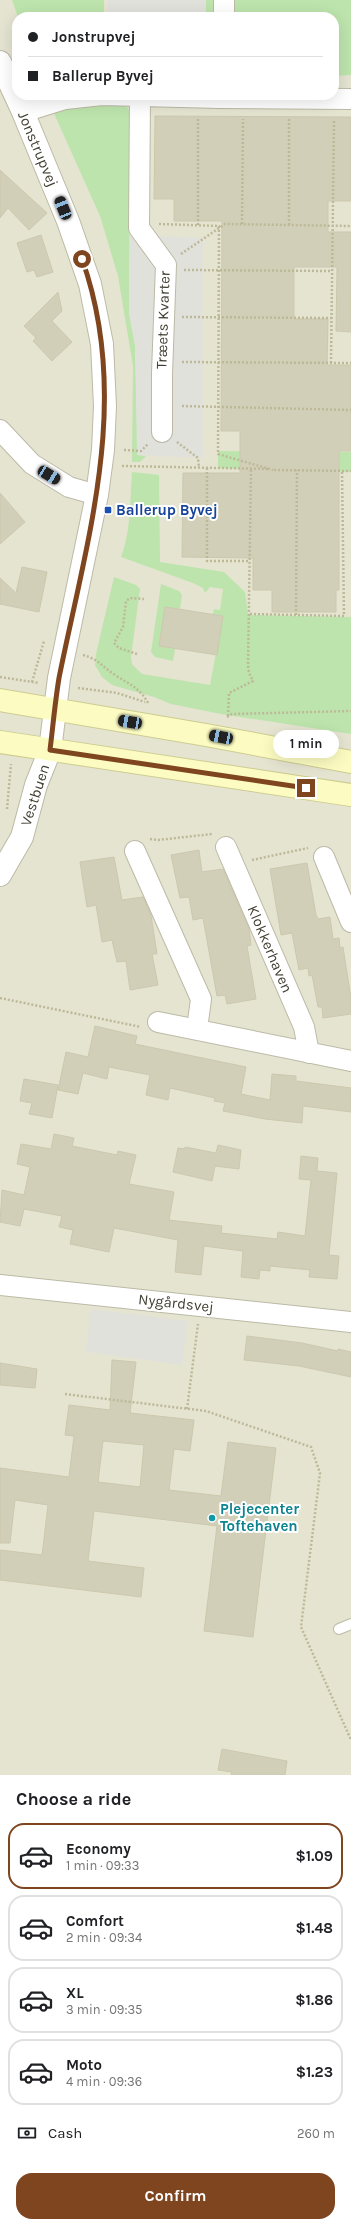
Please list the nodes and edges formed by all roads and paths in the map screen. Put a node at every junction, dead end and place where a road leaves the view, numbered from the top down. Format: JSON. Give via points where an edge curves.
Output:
{"nodes":[{"id":1,"x":224,"y":0,"type":"edge"},
{"id":2,"x":224,"y":12,"type":"edge"},
{"id":3,"x":0,"y":62,"type":"edge"},
{"id":4,"x":12,"y":88,"type":"edge"},
{"id":5,"x":339,"y":99,"type":"edge"},
{"id":6,"x":351,"y":99,"type":"edge"},
{"id":7,"x":17,"y":100,"type":"edge"},
{"id":8,"x":62,"y":100,"type":"edge"},
{"id":9,"x":140,"y":100,"type":"edge"},
{"id":10,"x":23,"y":112,"type":"junction"},
{"id":11,"x":198,"y":118,"type":"dead end"},
{"id":12,"x":243,"y":119,"type":"dead end"},
{"id":13,"x":289,"y":119,"type":"dead end"},
{"id":14,"x":334,"y":121,"type":"dead end"},
{"id":15,"x":158,"y":224,"type":"dead end"},
{"id":16,"x":242,"y":224,"type":"junction"},
{"id":17,"x":288,"y":225,"type":"junction"},
{"id":18,"x":333,"y":225,"type":"junction"},
{"id":19,"x":198,"y":226,"type":"junction"},
{"id":20,"x":219,"y":226,"type":"junction"},
{"id":21,"x":351,"y":226,"type":"edge"},
{"id":22,"x":166,"y":265,"type":"junction"},
{"id":23,"x":219,"y":270,"type":"junction"},
{"id":24,"x":332,"y":271,"type":"junction"},
{"id":25,"x":164,"y":317,"type":"junction"},
{"id":26,"x":219,"y":317,"type":"junction"},
{"id":27,"x":332,"y":318,"type":"junction"},
{"id":28,"x":162,"y":362,"type":"junction"},
{"id":29,"x":219,"y":362,"type":"junction"},
{"id":30,"x":331,"y":363,"type":"junction"},
{"id":31,"x":351,"y":363,"type":"edge"},
{"id":32,"x":162,"y":406,"type":"junction"},
{"id":33,"x":218,"y":407,"type":"junction"},
{"id":34,"x":351,"y":410,"type":"edge"},
{"id":35,"x":0,"y":430,"type":"edge"},
{"id":36,"x":162,"y":432,"type":"junction"},
{"id":37,"x":102,"y":458,"type":"junction"},
{"id":38,"x":199,"y":468,"type":"junction"},
{"id":39,"x":207,"y":468,"type":"junction"},
{"id":40,"x":251,"y":469,"type":"junction"},
{"id":41,"x":273,"y":470,"type":"junction"},
{"id":42,"x":297,"y":470,"type":"junction"},
{"id":43,"x":342,"y":471,"type":"junction"},
{"id":44,"x":351,"y":471,"type":"edge"},
{"id":45,"x":97,"y":495,"type":"junction"},
{"id":46,"x":250,"y":561,"type":"junction"},
{"id":47,"x":144,"y":599,"type":"dead end"},
{"id":48,"x":250,"y":614,"type":"junction"},
{"id":49,"x":296,"y":615,"type":"junction"},
{"id":50,"x":65,"y":650,"type":"junction"},
{"id":51,"x":137,"y":654,"type":"dead end"},
{"id":52,"x":0,"y":700,"type":"edge"},
{"id":53,"x":148,"y":703,"type":"dead end"},
{"id":54,"x":56,"y":709,"type":"junction"},
{"id":55,"x":351,"y":711,"type":"edge"},
{"id":56,"x":228,"y":716,"type":"junction"},
{"id":57,"x":224,"y":719,"type":"dead end"},
{"id":58,"x":0,"y":742,"type":"edge"},
{"id":59,"x":50,"y":750,"type":"junction"},
{"id":60,"x":351,"y":762,"type":"edge"},
{"id":61,"x":351,"y":795,"type":"edge"},
{"id":62,"x":135,"y":851,"type":"joint"},
{"id":63,"x":230,"y":855,"type":"junction"},
{"id":64,"x":324,"y":857,"type":"joint"},
{"id":65,"x":0,"y":875,"type":"edge"},
{"id":66,"x":351,"y":922,"type":"edge"},
{"id":67,"x":0,"y":998,"type":"edge"},
{"id":68,"x":158,"y":1022,"type":"joint"},
{"id":69,"x":197,"y":1029,"type":"junction"},
{"id":70,"x":309,"y":1053,"type":"junction"},
{"id":71,"x":351,"y":1061,"type":"edge"},
{"id":72,"x":0,"y":1285,"type":"edge"},
{"id":73,"x":200,"y":1306,"type":"junction"},
{"id":74,"x":351,"y":1322,"type":"edge"},
{"id":75,"x":65,"y":1394,"type":"dead end"},
{"id":76,"x":187,"y":1409,"type":"junction"},
{"id":77,"x":351,"y":1624,"type":"edge"},
{"id":78,"x":339,"y":1629,"type":"dead end"},
{"id":79,"x":351,"y":1740,"type":"edge"}],
"edges":[{"from":1,"to":2,"type":"street"},
{"from":3,"to":4,"type":"street","name":"Jonstrupvej"},
{"from":5,"to":6,"type":"street"},
{"from":7,"to":10,"type":"street","name":"Jonstrupvej"},
{"from":8,"to":10,"type":"street"},
{"from":9,"to":22,"type":"street","name":"Træets Kvarter","via":[[139,228]]},
{"from":10,"to":37,"type":"street","name":"Jonstrupvej","via":[[68,221],[90,284],[102,344],[105,406]]},
{"from":11,"to":19,"type":"path"},
{"from":12,"to":16,"type":"path"},
{"from":13,"to":17,"type":"path"},
{"from":14,"to":18,"type":"path"},
{"from":15,"to":19,"type":"path"},
{"from":16,"to":17,"type":"path"},
{"from":16,"to":20,"type":"path"},
{"from":17,"to":18,"type":"path"},
{"from":18,"to":21,"type":"path"},
{"from":18,"to":24,"type":"path"},
{"from":19,"to":20,"type":"path"},
{"from":20,"to":22,"type":"path"},
{"from":20,"to":23,"type":"path"},
{"from":22,"to":23,"type":"path","via":[[183,270]]},
{"from":22,"to":25,"type":"street","name":"Træets Kvarter"},
{"from":23,"to":24,"type":"path"},
{"from":23,"to":26,"type":"path"},
{"from":24,"to":27,"type":"path"},
{"from":25,"to":26,"type":"path"},
{"from":25,"to":28,"type":"street","name":"Træets Kvarter"},
{"from":26,"to":27,"type":"path"},
{"from":26,"to":29,"type":"path"},
{"from":27,"to":30,"type":"path"},
{"from":28,"to":29,"type":"path"},
{"from":28,"to":32,"type":"street","name":"Træets Kvarter"},
{"from":29,"to":30,"type":"path"},
{"from":29,"to":33,"type":"path"},
{"from":30,"to":31,"type":"path"},
{"from":32,"to":33,"type":"path"},
{"from":32,"to":36,"type":"street","name":"Træets Kvarter"},
{"from":33,"to":34,"type":"path"},
{"from":33,"to":41,"type":"path","via":[[218,454]]},
{"from":35,"to":45,"type":"street","via":[[32,464],[69,487]]},
{"from":36,"to":37,"type":"path","via":[[142,451]]},
{"from":36,"to":38,"type":"path","via":[[198,458]]},
{"from":37,"to":38,"type":"path"},
{"from":37,"to":45,"type":"street","name":"Jonstrupvej"},
{"from":38,"to":39,"type":"path"},
{"from":39,"to":40,"type":"path"},
{"from":39,"to":46,"type":"path","via":[[207,561]]},
{"from":40,"to":41,"type":"path"},
{"from":40,"to":46,"type":"path"},
{"from":41,"to":42,"type":"path"},
{"from":42,"to":43,"type":"path"},
{"from":42,"to":49,"type":"path"},
{"from":43,"to":44,"type":"path"},
{"from":43,"to":49,"type":"path","via":[[344,616]]},
{"from":45,"to":50,"type":"street","name":"Jonstrupvej"},
{"from":46,"to":48,"type":"path"},
{"from":47,"to":51,"type":"path","via":[[130,598],[126,601],[123,627],[114,643],[119,648]]},
{"from":48,"to":49,"type":"path"},
{"from":48,"to":56,"type":"path","via":[[248,665],[253,681],[229,693]]},
{"from":50,"to":53,"type":"path","via":[[97,660],[136,688]]},
{"from":50,"to":54,"type":"street","name":"Jonstrupvej"},
{"from":52,"to":54,"type":"main road"},
{"from":54,"to":59,"type":"street","name":"Vestbuen"},
{"from":54,"to":60,"type":"main road"},
{"from":55,"to":56,"type":"path"},
{"from":56,"to":57,"type":"path"},
{"from":58,"to":59,"type":"main road"},
{"from":59,"to":61,"type":"main road"},
{"from":59,"to":65,"type":"street","name":"Vestbuen","via":[[36,785],[22,837]]},
{"from":62,"to":63,"type":"path","via":[[132,842],[145,838],[158,840],[213,834]]},
{"from":62,"to":69,"type":"street","via":[[200,999]]},
{"from":63,"to":64,"type":"path","via":[[308,848],[318,849]]},
{"from":63,"to":70,"type":"street","name":"Klokkerhaven","via":[[304,1027]]},
{"from":64,"to":66,"type":"street"},
{"from":67,"to":68,"type":"path","via":[[140,1027]]},
{"from":68,"to":69,"type":"street"},
{"from":69,"to":70,"type":"street"},
{"from":70,"to":71,"type":"street"},
{"from":72,"to":73,"type":"street","name":"Nygårdsvej"},
{"from":73,"to":74,"type":"street","name":"Nygårdsvej"},
{"from":73,"to":76,"type":"path"},
{"from":75,"to":76,"type":"path"},
{"from":76,"to":79,"type":"path","via":[[206,1411],[311,1447],[320,1473],[301,1627]]},
{"from":77,"to":78,"type":"lane"}]}
